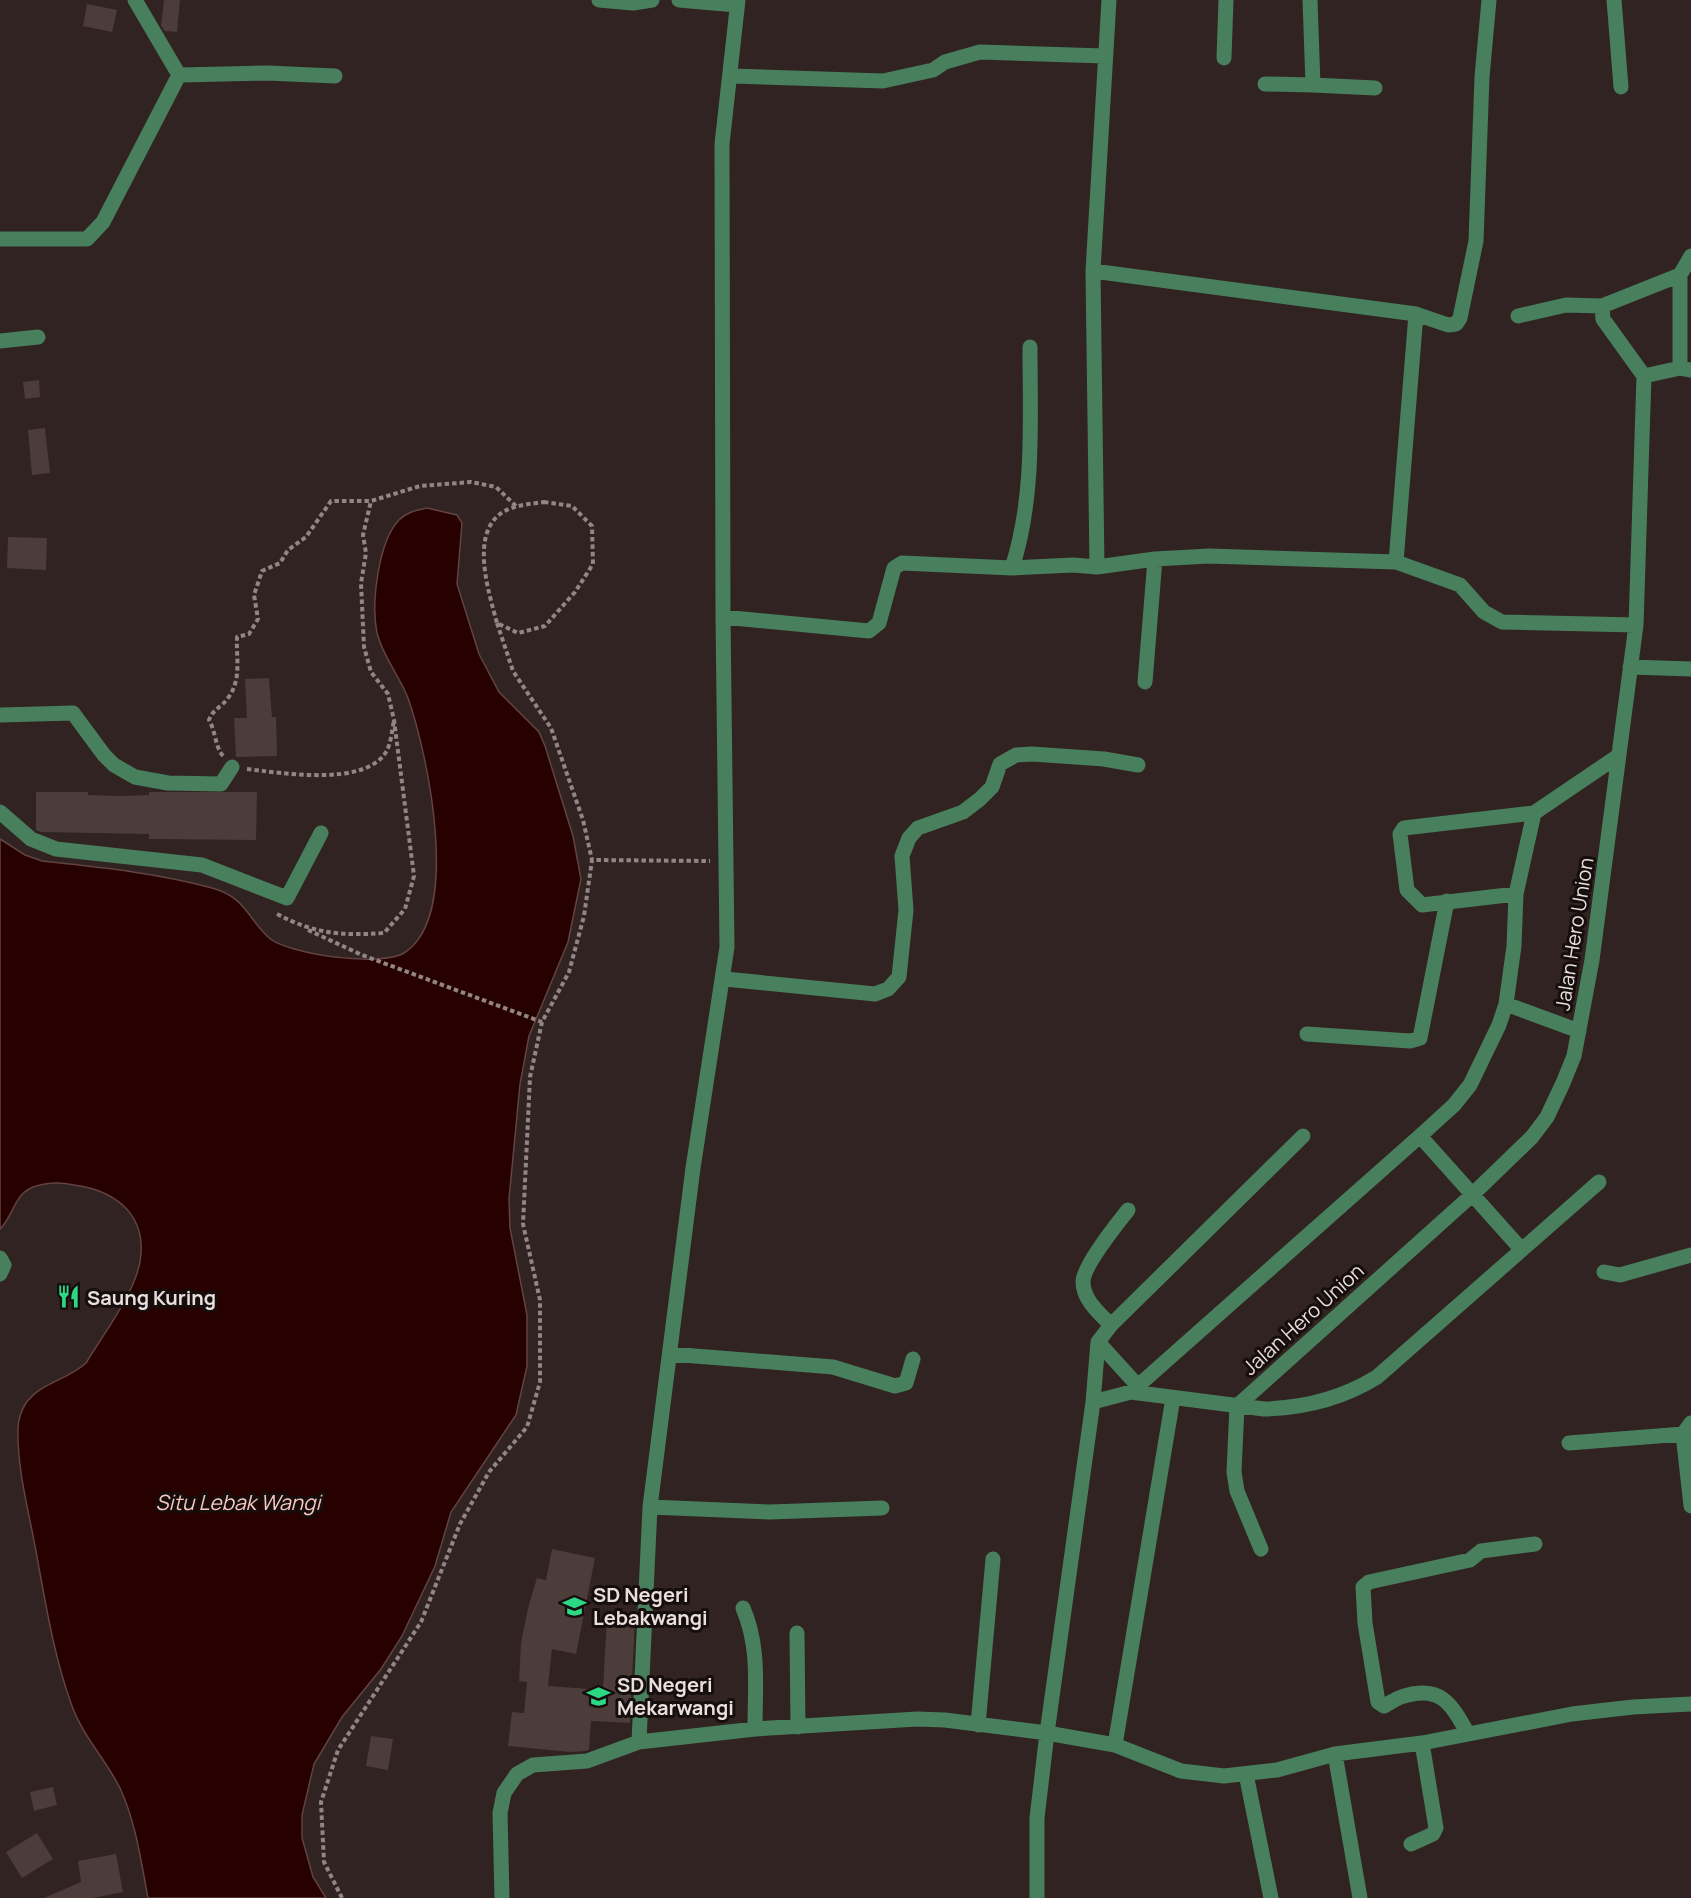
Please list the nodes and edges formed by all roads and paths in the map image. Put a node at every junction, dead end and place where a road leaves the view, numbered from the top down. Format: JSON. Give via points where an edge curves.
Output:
{"nodes":[{"id":1,"x":135,"y":0,"type":"edge"},
{"id":2,"x":599,"y":0,"type":"edge"},
{"id":3,"x":652,"y":0,"type":"edge"},
{"id":4,"x":679,"y":0,"type":"edge"},
{"id":5,"x":1108,"y":0,"type":"edge"},
{"id":6,"x":1226,"y":0,"type":"edge"},
{"id":7,"x":1310,"y":0,"type":"edge"},
{"id":8,"x":1489,"y":0,"type":"edge"},
{"id":9,"x":1614,"y":0,"type":"edge"},
{"id":10,"x":737,"y":3,"type":"edge"},
{"id":11,"x":1105,"y":56,"type":"junction"},
{"id":12,"x":1224,"y":58,"type":"dead end"},
{"id":13,"x":179,"y":75,"type":"junction"},
{"id":14,"x":335,"y":76,"type":"dead end"},
{"id":15,"x":731,"y":76,"type":"junction"},
{"id":16,"x":1265,"y":84,"type":"dead end"},
{"id":17,"x":1313,"y":85,"type":"junction"},
{"id":18,"x":1621,"y":87,"type":"dead end"},
{"id":19,"x":1375,"y":88,"type":"dead end"},
{"id":20,"x":0,"y":239,"type":"edge"},
{"id":21,"x":1691,"y":256,"type":"edge"},
{"id":22,"x":1093,"y":271,"type":"junction"},
{"id":23,"x":1680,"y":275,"type":"junction"},
{"id":24,"x":1602,"y":306,"type":"junction"},
{"id":25,"x":1416,"y":314,"type":"junction"},
{"id":26,"x":1518,"y":316,"type":"dead end"},
{"id":27,"x":38,"y":337,"type":"dead end"},
{"id":28,"x":0,"y":341,"type":"edge"},
{"id":29,"x":1030,"y":347,"type":"dead end"},
{"id":30,"x":1686,"y":369,"type":"edge"},
{"id":31,"x":1644,"y":376,"type":"junction"},
{"id":32,"x":370,"y":501,"type":"junction"},
{"id":33,"x":517,"y":507,"type":"junction"},
{"id":34,"x":1155,"y":559,"type":"junction"},
{"id":35,"x":1396,"y":562,"type":"junction"},
{"id":36,"x":1097,"y":567,"type":"junction"},
{"id":37,"x":1012,"y":568,"type":"junction"},
{"id":38,"x":723,"y":617,"type":"junction"},
{"id":39,"x":497,"y":623,"type":"junction"},
{"id":40,"x":1636,"y":625,"type":"junction"},
{"id":41,"x":1630,"y":667,"type":"junction"},
{"id":42,"x":1691,"y":669,"type":"edge"},
{"id":43,"x":1145,"y":682,"type":"dead end"},
{"id":44,"x":0,"y":715,"type":"edge"},
{"id":45,"x":394,"y":720,"type":"junction"},
{"id":46,"x":1618,"y":756,"type":"junction"},
{"id":47,"x":1138,"y":765,"type":"dead end"},
{"id":48,"x":232,"y":767,"type":"junction"},
{"id":49,"x":0,"y":812,"type":"edge"},
{"id":50,"x":1534,"y":813,"type":"junction"},
{"id":51,"x":321,"y":833,"type":"dead end"},
{"id":52,"x":592,"y":860,"type":"junction"},
{"id":53,"x":726,"y":861,"type":"junction"},
{"id":54,"x":1516,"y":894,"type":"junction"},
{"id":55,"x":1447,"y":901,"type":"junction"},
{"id":56,"x":272,"y":911,"type":"dead end"},
{"id":57,"x":305,"y":929,"type":"junction"},
{"id":58,"x":724,"y":979,"type":"junction"},
{"id":59,"x":1506,"y":1004,"type":"junction"},
{"id":60,"x":542,"y":1022,"type":"junction"},
{"id":61,"x":1579,"y":1031,"type":"junction"},
{"id":62,"x":1307,"y":1034,"type":"dead end"},
{"id":63,"x":1303,"y":1136,"type":"dead end"},
{"id":64,"x":1420,"y":1137,"type":"junction"},
{"id":65,"x":1599,"y":1182,"type":"dead end"},
{"id":66,"x":1472,"y":1196,"type":"junction"},
{"id":67,"x":1128,"y":1210,"type":"dead end"},
{"id":68,"x":1521,"y":1250,"type":"junction"},
{"id":69,"x":1691,"y":1255,"type":"edge"},
{"id":70,"x":0,"y":1258,"type":"edge"},
{"id":71,"x":1604,"y":1272,"type":"dead end"},
{"id":72,"x":0,"y":1274,"type":"edge"},
{"id":73,"x":1111,"y":1325,"type":"junction"},
{"id":74,"x":1098,"y":1342,"type":"junction"},
{"id":75,"x":670,"y":1354,"type":"junction"},
{"id":76,"x":913,"y":1359,"type":"dead end"},
{"id":77,"x":1134,"y":1389,"type":"junction"},
{"id":78,"x":1173,"y":1398,"type":"junction"},
{"id":79,"x":1093,"y":1402,"type":"junction"},
{"id":80,"x":1237,"y":1406,"type":"junction"},
{"id":81,"x":1687,"y":1429,"type":"edge"},
{"id":82,"x":1569,"y":1443,"type":"dead end"},
{"id":83,"x":1691,"y":1506,"type":"edge"},
{"id":84,"x":650,"y":1507,"type":"junction"},
{"id":85,"x":882,"y":1508,"type":"dead end"},
{"id":86,"x":1535,"y":1544,"type":"dead end"},
{"id":87,"x":1261,"y":1549,"type":"dead end"},
{"id":88,"x":993,"y":1559,"type":"dead end"},
{"id":89,"x":743,"y":1608,"type":"dead end"},
{"id":90,"x":797,"y":1634,"type":"dead end"},
{"id":91,"x":1691,"y":1704,"type":"edge"},
{"id":92,"x":978,"y":1725,"type":"junction"},
{"id":93,"x":798,"y":1727,"type":"junction"},
{"id":94,"x":755,"y":1729,"type":"junction"},
{"id":95,"x":1047,"y":1733,"type":"junction"},
{"id":96,"x":1468,"y":1734,"type":"junction"},
{"id":97,"x":639,"y":1742,"type":"junction"},
{"id":98,"x":1422,"y":1743,"type":"junction"},
{"id":99,"x":1115,"y":1745,"type":"junction"},
{"id":100,"x":1335,"y":1754,"type":"junction"},
{"id":101,"x":1246,"y":1774,"type":"junction"},
{"id":102,"x":1411,"y":1844,"type":"dead end"},
{"id":103,"x":342,"y":1898,"type":"edge"},
{"id":104,"x":502,"y":1898,"type":"edge"},
{"id":105,"x":1037,"y":1898,"type":"edge"},
{"id":106,"x":1271,"y":1898,"type":"edge"},
{"id":107,"x":1360,"y":1898,"type":"edge"}],
"edges":[{"from":1,"to":13,"type":"street"},
{"from":2,"to":3,"type":"street"},
{"from":4,"to":10,"type":"street"},
{"from":5,"to":11,"type":"street"},
{"from":6,"to":12,"type":"street"},
{"from":7,"to":17,"type":"street"},
{"from":8,"to":25,"type":"street","via":[[1476,241],[1460,318],[1456,324],[1448,325]]},
{"from":9,"to":18,"type":"street"},
{"from":10,"to":15,"type":"street"},
{"from":11,"to":15,"type":"street","via":[[980,52],[945,62],[933,70],[884,81]]},
{"from":11,"to":22,"type":"street"},
{"from":13,"to":14,"type":"street"},
{"from":13,"to":20,"type":"street","via":[[103,222],[87,239]]},
{"from":15,"to":38,"type":"street","via":[[723,144]]},
{"from":16,"to":17,"type":"street"},
{"from":17,"to":19,"type":"street"},
{"from":21,"to":23,"type":"street"},
{"from":22,"to":25,"type":"street"},
{"from":22,"to":36,"type":"street"},
{"from":23,"to":24,"type":"street"},
{"from":23,"to":30,"type":"street"},
{"from":24,"to":26,"type":"street","via":[[1566,305]]},
{"from":24,"to":31,"type":"street","via":[[1603,319]]},
{"from":25,"to":35,"type":"street"},
{"from":27,"to":28,"type":"street"},
{"from":29,"to":37,"type":"street","via":[[1030,460],[1025,514]]},
{"from":30,"to":31,"type":"street"},
{"from":31,"to":40,"type":"street","name":"Jalan Hero Union"},
{"from":32,"to":33,"type":"path","via":[[420,486],[471,482],[496,487]]},
{"from":32,"to":45,"type":"path","via":[[363,535],[366,553],[361,583],[364,647],[371,672],[388,694]]},
{"from":32,"to":48,"type":"path","via":[[331,501],[306,537],[288,550],[280,563],[262,571],[254,595],[258,619],[249,634],[237,637],[239,677],[228,699],[212,712],[209,720],[218,751]]},
{"from":33,"to":39,"type":"path","via":[[502,512],[490,525],[482,558]]},
{"from":33,"to":39,"type":"path","via":[[544,502],[572,506],[592,526],[593,564],[545,626],[518,633]]},
{"from":34,"to":35,"type":"street","via":[[1209,556]]},
{"from":34,"to":36,"type":"street"},
{"from":34,"to":43,"type":"street"},
{"from":35,"to":40,"type":"street","via":[[1460,585],[1484,612],[1502,622]]},
{"from":36,"to":37,"type":"street"},
{"from":37,"to":38,"type":"street","via":[[902,563],[894,568],[879,623],[869,631]]},
{"from":38,"to":53,"type":"street"},
{"from":39,"to":52,"type":"path","via":[[513,670],[551,728],[583,820]]},
{"from":40,"to":41,"type":"street","name":"Jalan Hero Union"},
{"from":41,"to":42,"type":"street"},
{"from":41,"to":46,"type":"street","name":"Jalan Hero Union"},
{"from":44,"to":48,"type":"street","via":[[73,713],[114,765],[146,781],[221,784]]},
{"from":45,"to":48,"type":"path","via":[[386,752],[369,768],[309,776]]},
{"from":45,"to":57,"type":"path","via":[[414,876],[405,909],[384,933],[353,935]]},
{"from":46,"to":50,"type":"street"},
{"from":46,"to":61,"type":"street","name":"Jalan Hero Union","via":[[1605,874]]},
{"from":47,"to":58,"type":"street","via":[[1104,759],[1016,755],[1000,764],[992,787],[963,812],[918,828],[902,856],[906,910],[899,977],[888,989],[874,994]]},
{"from":49,"to":51,"type":"street","via":[[31,839],[56,849],[202,865],[288,898]]},
{"from":50,"to":54,"type":"street"},
{"from":50,"to":55,"type":"street","via":[[1404,828],[1400,834],[1407,890],[1422,905]]},
{"from":52,"to":53,"type":"path"},
{"from":52,"to":60,"type":"path","via":[[584,916],[569,972]]},
{"from":53,"to":58,"type":"street"},
{"from":54,"to":55,"type":"street"},
{"from":54,"to":59,"type":"street"},
{"from":55,"to":62,"type":"street","via":[[1420,1038],[1410,1041]]},
{"from":56,"to":57,"type":"path"},
{"from":57,"to":60,"type":"path","via":[[362,955]]},
{"from":58,"to":75,"type":"street","via":[[693,1168]]},
{"from":59,"to":61,"type":"street"},
{"from":59,"to":64,"type":"street","via":[[1470,1085]]},
{"from":60,"to":103,"type":"path","via":[[530,1077],[523,1224],[540,1300],[540,1382],[527,1427],[489,1472],[460,1524],[421,1622],[338,1750],[321,1802],[324,1862]]},
{"from":61,"to":66,"type":"street","name":"Jalan Hero Union","via":[[1574,1056],[1547,1117]]},
{"from":63,"to":73,"type":"street"},
{"from":64,"to":66,"type":"street"},
{"from":64,"to":77,"type":"street"},
{"from":65,"to":68,"type":"street"},
{"from":66,"to":68,"type":"street"},
{"from":66,"to":80,"type":"street","name":"Jalan Hero Union"},
{"from":67,"to":73,"type":"street","via":[[1101,1244],[1082,1281],[1085,1294]]},
{"from":68,"to":80,"type":"street","via":[[1361,1387],[1320,1402],[1285,1409]]},
{"from":69,"to":71,"type":"street","via":[[1620,1275]]},
{"from":70,"to":72,"type":"street","via":[[4,1265]]},
{"from":73,"to":74,"type":"street"},
{"from":74,"to":77,"type":"street"},
{"from":74,"to":79,"type":"street"},
{"from":75,"to":76,"type":"street","via":[[833,1367],[895,1386],[906,1383]]},
{"from":75,"to":84,"type":"street"},
{"from":77,"to":78,"type":"street"},
{"from":77,"to":79,"type":"street"},
{"from":78,"to":80,"type":"street"},
{"from":78,"to":99,"type":"street"},
{"from":79,"to":95,"type":"street"},
{"from":80,"to":87,"type":"street","via":[[1233,1472]]},
{"from":81,"to":82,"type":"street"},
{"from":81,"to":83,"type":"street"},
{"from":84,"to":85,"type":"street","via":[[760,1512]]},
{"from":84,"to":97,"type":"street"},
{"from":86,"to":96,"type":"street","via":[[1481,1551],[1470,1560],[1368,1582],[1363,1587],[1378,1702],[1384,1706],[1400,1698],[1431,1693],[1444,1698]]},
{"from":88,"to":92,"type":"street"},
{"from":89,"to":94,"type":"street","via":[[755,1646]]},
{"from":90,"to":93,"type":"street"},
{"from":91,"to":96,"type":"street","via":[[1572,1714]]},
{"from":92,"to":93,"type":"street","via":[[917,1719]]},
{"from":92,"to":95,"type":"street"},
{"from":93,"to":94,"type":"street"},
{"from":94,"to":97,"type":"street"},
{"from":95,"to":99,"type":"street"},
{"from":95,"to":105,"type":"street","via":[[1037,1818]]},
{"from":96,"to":98,"type":"street"},
{"from":97,"to":104,"type":"street","via":[[587,1761],[533,1765],[517,1774],[504,1793],[500,1813]]},
{"from":98,"to":100,"type":"street"},
{"from":98,"to":102,"type":"street","via":[[1436,1828],[1433,1834]]},
{"from":99,"to":101,"type":"street","via":[[1181,1771],[1202,1775]]},
{"from":100,"to":101,"type":"street","via":[[1304,1765]]},
{"from":100,"to":107,"type":"street"},
{"from":101,"to":106,"type":"street"}]}
